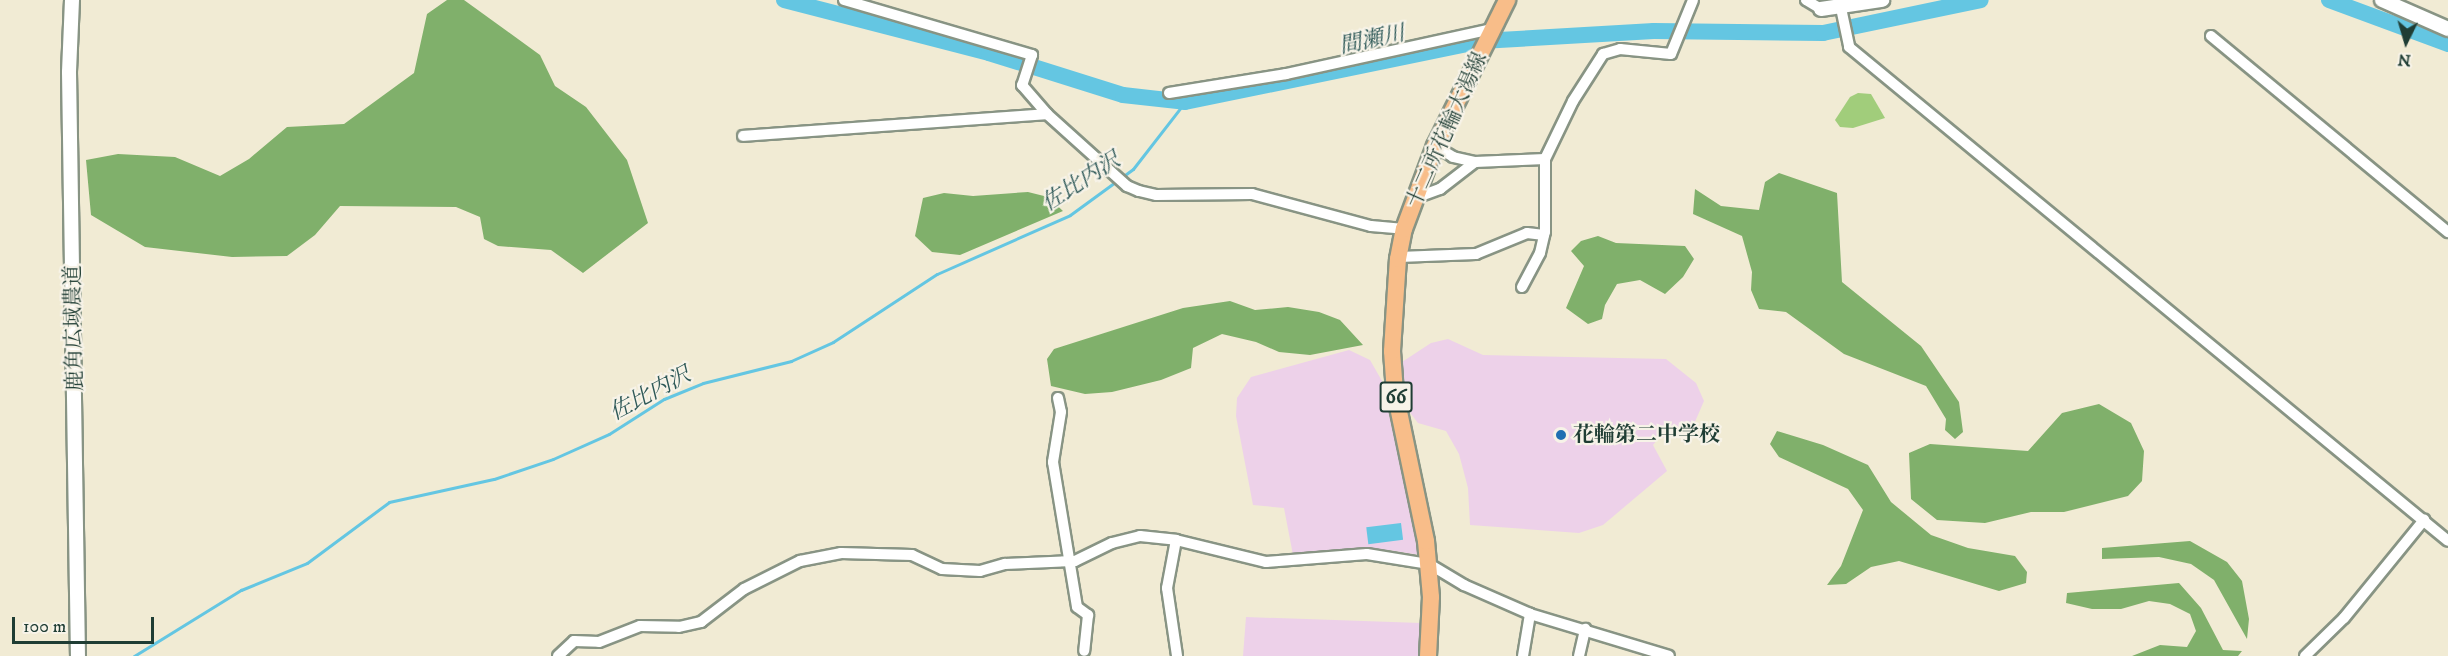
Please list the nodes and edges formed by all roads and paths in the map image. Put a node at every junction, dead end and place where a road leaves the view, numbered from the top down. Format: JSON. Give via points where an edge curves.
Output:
{"nodes":[{"id":1,"x":72,"y":0,"type":"edge"},
{"id":2,"x":844,"y":0,"type":"edge"},
{"id":3,"x":1507,"y":0,"type":"edge"},
{"id":4,"x":1693,"y":0,"type":"edge"},
{"id":5,"x":1806,"y":0,"type":"edge"},
{"id":6,"x":1882,"y":0,"type":"edge"},
{"id":7,"x":2382,"y":0,"type":"edge"},
{"id":8,"x":1821,"y":9,"type":"joint"},
{"id":9,"x":1842,"y":12,"type":"junction"},
{"id":10,"x":2448,"y":29,"type":"edge"},
{"id":11,"x":1490,"y":32,"type":"junction"},
{"id":12,"x":2211,"y":36,"type":"dead end"},
{"id":13,"x":1169,"y":93,"type":"dead end"},
{"id":14,"x":1047,"y":114,"type":"junction"},
{"id":15,"x":743,"y":136,"type":"dead end"},
{"id":16,"x":1435,"y":146,"type":"junction"},
{"id":17,"x":1545,"y":159,"type":"junction"},
{"id":18,"x":1475,"y":162,"type":"junction"},
{"id":19,"x":1415,"y":198,"type":"junction"},
{"id":20,"x":1404,"y":229,"type":"junction"},
{"id":21,"x":2448,"y":232,"type":"edge"},
{"id":22,"x":1544,"y":235,"type":"junction"},
{"id":23,"x":1399,"y":257,"type":"junction"},
{"id":24,"x":1522,"y":287,"type":"dead end"},
{"id":25,"x":1059,"y":398,"type":"dead end"},
{"id":26,"x":2424,"y":520,"type":"junction"},
{"id":27,"x":1176,"y":540,"type":"junction"},
{"id":28,"x":2448,"y":541,"type":"edge"},
{"id":29,"x":1069,"y":562,"type":"junction"},
{"id":30,"x":1429,"y":564,"type":"junction"},
{"id":31,"x":1530,"y":614,"type":"junction"},
{"id":32,"x":1585,"y":629,"type":"junction"},
{"id":33,"x":78,"y":650,"type":"edge"},
{"id":34,"x":1083,"y":651,"type":"dead end"},
{"id":35,"x":558,"y":656,"type":"edge"},
{"id":36,"x":1177,"y":656,"type":"edge"},
{"id":37,"x":1428,"y":656,"type":"edge"},
{"id":38,"x":1523,"y":656,"type":"edge"},
{"id":39,"x":1579,"y":656,"type":"edge"},
{"id":40,"x":1669,"y":656,"type":"edge"},
{"id":41,"x":2305,"y":656,"type":"edge"}],
"edges":[{"from":1,"to":33,"type":"street","name":"鹿角広域農道","via":[[69,72]]},
{"from":2,"to":14,"type":"street","via":[[1032,55],[1022,85]]},
{"from":3,"to":11,"type":"main road","name":"十二所花輪大湯線","number":"66"},
{"from":4,"to":17,"type":"street","via":[[1671,54],[1620,49],[1603,54],[1573,101]]},
{"from":5,"to":8,"type":"street"},
{"from":6,"to":9,"type":"street"},
{"from":7,"to":10,"type":"street"},
{"from":8,"to":9,"type":"street"},
{"from":9,"to":26,"type":"street","via":[[1849,47]]},
{"from":11,"to":13,"type":"street","via":[[1286,74]]},
{"from":11,"to":16,"type":"main road","name":"十二所花輪大湯線","number":"66"},
{"from":12,"to":21,"type":"street"},
{"from":14,"to":15,"type":"street"},
{"from":14,"to":20,"type":"street","via":[[1127,186],[1156,195],[1252,194],[1371,226]]},
{"from":16,"to":18,"type":"street","via":[[1453,157]]},
{"from":16,"to":19,"type":"main road","name":"十二所花輪大湯線","number":"66"},
{"from":17,"to":18,"type":"street"},
{"from":17,"to":22,"type":"street"},
{"from":18,"to":19,"type":"street","via":[[1440,189]]},
{"from":19,"to":20,"type":"main road","name":"十二所花輪大湯線","number":"66"},
{"from":20,"to":23,"type":"main road","name":"十二所花輪大湯線","number":"66"},
{"from":22,"to":23,"type":"street","via":[[1527,233],[1476,254]]},
{"from":22,"to":24,"type":"street","via":[[1540,253]]},
{"from":23,"to":30,"type":"main road","name":"十二所花輪大湯線","number":"66","via":[[1392,351],[1395,393]]},
{"from":25,"to":29,"type":"street","via":[[1061,412],[1053,462]]},
{"from":26,"to":28,"type":"street"},
{"from":26,"to":41,"type":"street","via":[[2344,618]]},
{"from":27,"to":29,"type":"street","via":[[1140,536]]},
{"from":27,"to":30,"type":"street","via":[[1266,562],[1367,554]]},
{"from":27,"to":36,"type":"street","via":[[1167,588]]},
{"from":29,"to":34,"type":"street","via":[[1077,607],[1088,615]]},
{"from":29,"to":35,"type":"street","via":[[1005,564],[980,571],[960,571],[942,569],[912,555],[841,553],[800,561],[769,574],[720,604],[701,622],[679,627],[649,625],[599,642],[574,641]]},
{"from":30,"to":31,"type":"street","via":[[1464,585]]},
{"from":30,"to":37,"type":"main road","name":"十二所花輪大湯線","number":"66"},
{"from":31,"to":32,"type":"street"},
{"from":31,"to":38,"type":"street"},
{"from":32,"to":39,"type":"street"},
{"from":32,"to":40,"type":"street"}]}
